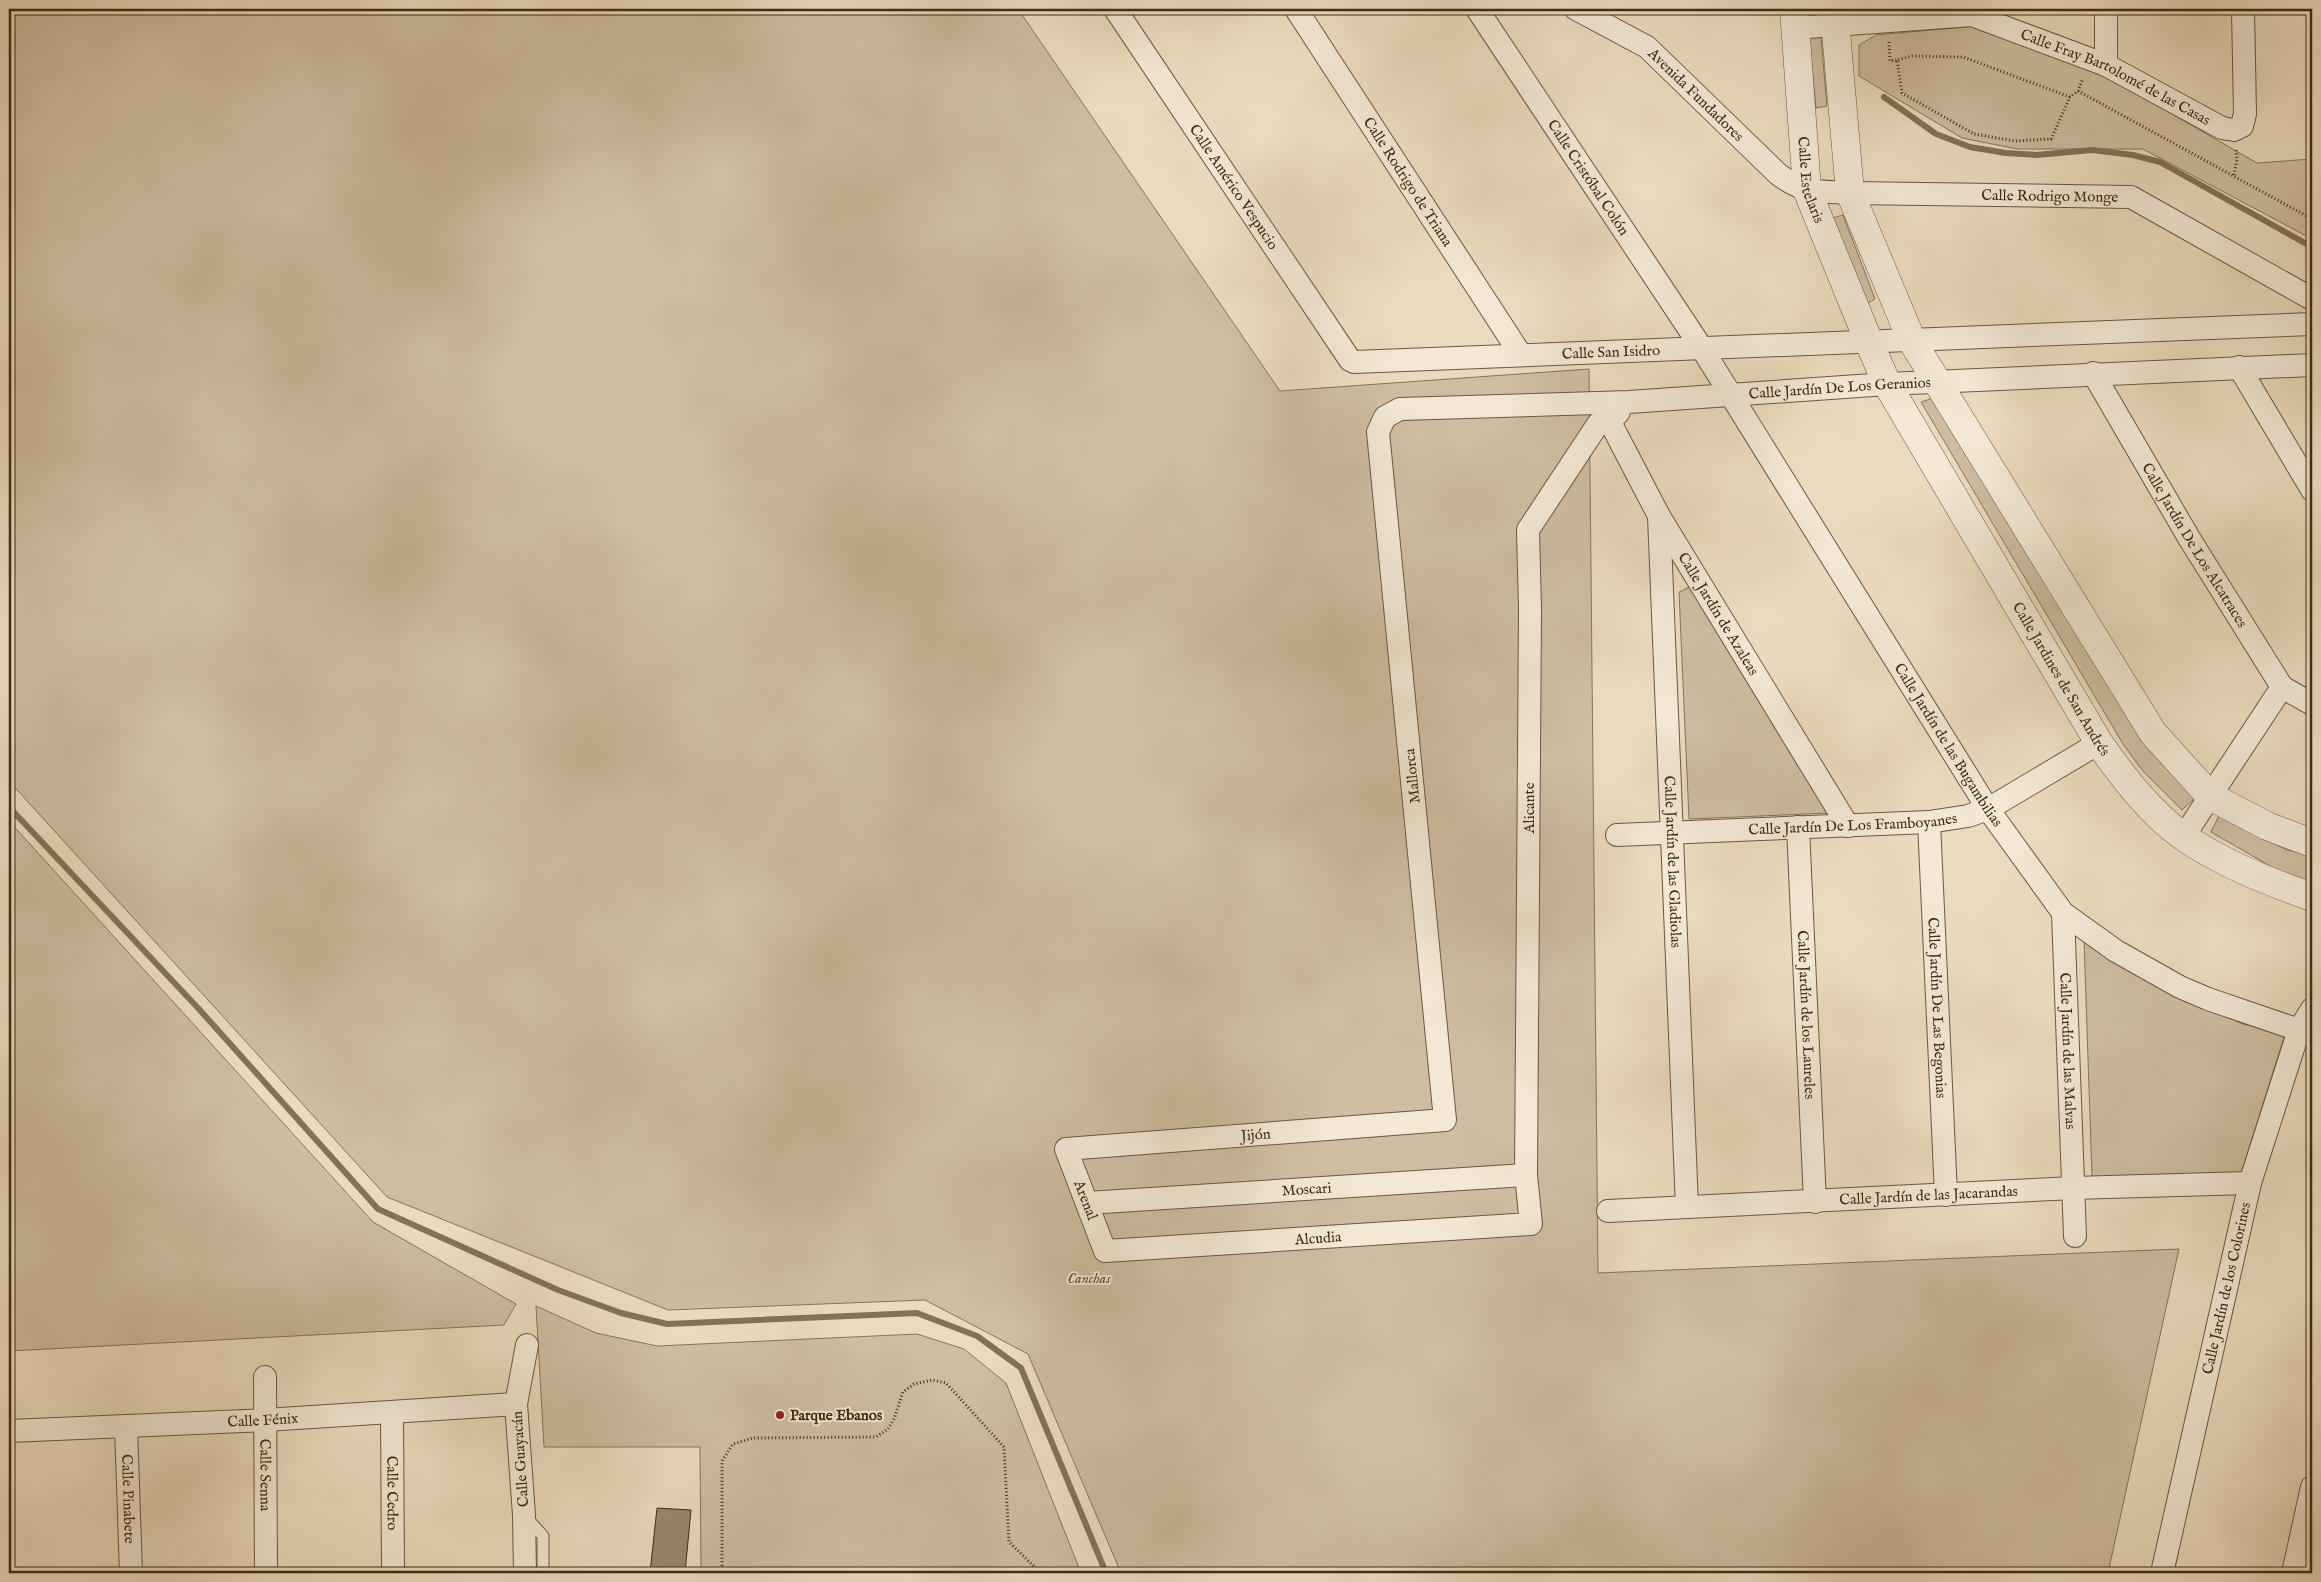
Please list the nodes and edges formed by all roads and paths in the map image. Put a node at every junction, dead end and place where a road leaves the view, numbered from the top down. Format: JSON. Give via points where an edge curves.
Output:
{"nodes":[{"id":1,"x":1115,"y":9,"type":"edge"},
{"id":2,"x":1296,"y":9,"type":"edge"},
{"id":3,"x":1477,"y":9,"type":"edge"},
{"id":4,"x":1576,"y":9,"type":"edge"},
{"id":5,"x":2106,"y":9,"type":"edge"},
{"id":6,"x":2243,"y":9,"type":"edge"},
{"id":7,"x":1972,"y":12,"type":"edge"},
{"id":8,"x":1794,"y":18,"type":"edge"},
{"id":9,"x":1834,"y":18,"type":"edge"},
{"id":10,"x":1897,"y":60,"type":"junction"},
{"id":11,"x":1890,"y":61,"type":"dead end"},
{"id":12,"x":2106,"y":65,"type":"junction"},
{"id":13,"x":2070,"y":98,"type":"junction"},
{"id":14,"x":1807,"y":190,"type":"junction"},
{"id":15,"x":1850,"y":193,"type":"junction"},
{"id":16,"x":2312,"y":219,"type":"edge"},
{"id":17,"x":2312,"y":299,"type":"edge"},
{"id":18,"x":2312,"y":324,"type":"edge"},
{"id":19,"x":1912,"y":341,"type":"junction"},
{"id":20,"x":1869,"y":342,"type":"junction"},
{"id":21,"x":1701,"y":347,"type":"junction"},
{"id":22,"x":1521,"y":355,"type":"junction"},
{"id":23,"x":1354,"y":362,"type":"joint"},
{"id":24,"x":2312,"y":365,"type":"edge"},
{"id":25,"x":2239,"y":367,"type":"junction"},
{"id":26,"x":2092,"y":373,"type":"junction"},
{"id":27,"x":1936,"y":382,"type":"junction"},
{"id":28,"x":1887,"y":384,"type":"junction"},
{"id":29,"x":1729,"y":394,"type":"junction"},
{"id":30,"x":1629,"y":402,"type":"junction"},
{"id":31,"x":1610,"y":422,"type":"junction"},
{"id":32,"x":1378,"y":432,"type":"joint"},
{"id":33,"x":2312,"y":490,"type":"edge"},
{"id":34,"x":1659,"y":516,"type":"junction"},
{"id":35,"x":2282,"y":687,"type":"junction"},
{"id":36,"x":2312,"y":704,"type":"edge"},
{"id":37,"x":2099,"y":743,"type":"junction"},
{"id":38,"x":2210,"y":796,"type":"junction"},
{"id":39,"x":1988,"y":809,"type":"junction"},
{"id":40,"x":1929,"y":822,"type":"junction"},
{"id":41,"x":1848,"y":826,"type":"junction"},
{"id":42,"x":1798,"y":827,"type":"junction"},
{"id":43,"x":1672,"y":833,"type":"junction"},
{"id":44,"x":1617,"y":835,"type":"dead end"},
{"id":45,"x":2184,"y":836,"type":"junction"},
{"id":46,"x":2312,"y":843,"type":"edge"},
{"id":47,"x":2312,"y":897,"type":"edge"},
{"id":48,"x":2063,"y":913,"type":"junction"},
{"id":49,"x":2312,"y":1009,"type":"edge"},
{"id":50,"x":2299,"y":1030,"type":"junction"},
{"id":51,"x":1445,"y":1120,"type":"joint"},
{"id":52,"x":1066,"y":1149,"type":"joint"},
{"id":53,"x":1526,"y":1175,"type":"junction"},
{"id":54,"x":2250,"y":1183,"type":"junction"},
{"id":55,"x":2073,"y":1188,"type":"junction"},
{"id":56,"x":1946,"y":1195,"type":"junction"},
{"id":57,"x":1815,"y":1202,"type":"junction"},
{"id":58,"x":1087,"y":1203,"type":"junction"},
{"id":59,"x":1687,"y":1207,"type":"junction"},
{"id":60,"x":1608,"y":1211,"type":"dead end"},
{"id":61,"x":1530,"y":1224,"type":"joint"},
{"id":62,"x":2075,"y":1236,"type":"dead end"},
{"id":63,"x":1105,"y":1251,"type":"joint"},
{"id":64,"x":527,"y":1345,"type":"dead end"},
{"id":65,"x":265,"y":1377,"type":"dead end"},
{"id":66,"x":516,"y":1404,"type":"junction"},
{"id":67,"x":392,"y":1412,"type":"junction"},
{"id":68,"x":265,"y":1420,"type":"junction"},
{"id":69,"x":126,"y":1427,"type":"junction"},
{"id":70,"x":9,"y":1431,"type":"edge"},
{"id":71,"x":2312,"y":1487,"type":"edge"},
{"id":72,"x":524,"y":1514,"type":"junction"},
{"id":73,"x":131,"y":1573,"type":"edge"},
{"id":74,"x":266,"y":1573,"type":"edge"},
{"id":75,"x":393,"y":1573,"type":"edge"},
{"id":76,"x":525,"y":1573,"type":"edge"},
{"id":77,"x":543,"y":1573,"type":"edge"},
{"id":78,"x":836,"y":1573,"type":"edge"},
{"id":79,"x":1042,"y":1573,"type":"edge"},
{"id":80,"x":2162,"y":1573,"type":"edge"},
{"id":81,"x":2293,"y":1573,"type":"edge"}],
"edges":[{"from":1,"to":23,"type":"street","name":"Calle Américo Vespucio"},
{"from":2,"to":22,"type":"street","name":"Calle Rodrigo de Triana"},
{"from":3,"to":21,"type":"street","name":"Calle Cristóbal Colón"},
{"from":4,"to":14,"type":"street","name":"Avenida Fundadores","via":[[1647,47],[1778,174]]},
{"from":5,"to":12,"type":"street"},
{"from":6,"to":12,"type":"street","name":"Calle Fray Bartolomé de las Casas","via":[[2245,114],[2238,129],[2222,128]]},
{"from":7,"to":9,"type":"street","name":"Calle Fray Bartolomé de las Casas"},
{"from":7,"to":12,"type":"street","name":"Calle Fray Bartolomé de las Casas"},
{"from":8,"to":9,"type":"street","name":"Calle Fray Bartolomé de las Casas"},
{"from":8,"to":14,"type":"street","name":"Calle Estelaris"},
{"from":9,"to":15,"type":"street"},
{"from":10,"to":11,"type":"path"},
{"from":10,"to":13,"type":"path","via":[[1912,56],[1963,57]]},
{"from":10,"to":13,"type":"path","via":[[1902,93],[1974,134],[2015,141],[2050,139]]},
{"from":13,"to":16,"type":"path","via":[[2078,92]]},
{"from":14,"to":15,"type":"street","name":"Calle Rodrigo Monge"},
{"from":14,"to":20,"type":"street","name":"Calle Estelaris"},
{"from":15,"to":17,"type":"street","name":"Calle Rodrigo Monge","via":[[2131,197]]},
{"from":15,"to":19,"type":"street"},
{"from":18,"to":19,"type":"street"},
{"from":19,"to":20,"type":"street"},
{"from":19,"to":27,"type":"street"},
{"from":20,"to":21,"type":"street","name":"Calle San Isidro"},
{"from":20,"to":28,"type":"street","name":"Calle Estelaris"},
{"from":21,"to":22,"type":"street","name":"Calle San Isidro"},
{"from":21,"to":29,"type":"street","name":"Calle Jardín de las Bugambilias"},
{"from":22,"to":23,"type":"street","name":"Calle San Isidro"},
{"from":24,"to":25,"type":"street","name":"Calle Jardín De Los Geranios"},
{"from":25,"to":26,"type":"street","name":"Calle Jardín De Los Geranios"},
{"from":25,"to":33,"type":"street"},
{"from":26,"to":27,"type":"street","name":"Calle Jardín De Los Geranios"},
{"from":26,"to":35,"type":"street","name":"Calle Jardín De Los Alcatraces"},
{"from":27,"to":28,"type":"street","name":"Calle Jardín De Los Geranios"},
{"from":27,"to":38,"type":"street","via":[[2154,733]]},
{"from":28,"to":29,"type":"street","name":"Calle Jardín De Los Geranios"},
{"from":28,"to":37,"type":"street","name":"Calle Jardines de San Andrés"},
{"from":29,"to":30,"type":"street","name":"Calle Jardín De Los Geranios"},
{"from":29,"to":39,"type":"street","name":"Calle Jardín de las Bugambilias"},
{"from":30,"to":31,"type":"street"},
{"from":30,"to":32,"type":"street","name":"Calle Jardín De Los Geranios","via":[[1400,409],[1385,417]]},
{"from":31,"to":34,"type":"street","name":"Calle Jardín de Azaleas"},
{"from":31,"to":53,"type":"street","name":"Alicante","via":[[1598,424],[1528,530]]},
{"from":32,"to":51,"type":"street","name":"Mallorca"},
{"from":34,"to":41,"type":"street","name":"Calle Jardín de Azaleas"},
{"from":34,"to":43,"type":"street","name":"Calle Jardín de las Gladiolas"},
{"from":35,"to":36,"type":"street","name":"Calle Jardín De Los Alcatraces"},
{"from":35,"to":38,"type":"street"},
{"from":37,"to":39,"type":"street","name":"Calle Jardín De Los Framboyanes"},
{"from":37,"to":45,"type":"street","name":"Calle Jardines de San Andrés","via":[[2151,808]]},
{"from":38,"to":45,"type":"street"},
{"from":38,"to":46,"type":"street","via":[[2267,826]]},
{"from":39,"to":40,"type":"street","name":"Calle Jardín De Los Framboyanes","via":[[1968,816]]},
{"from":39,"to":48,"type":"street","name":"Calle Jardín de las Bugambilias"},
{"from":40,"to":41,"type":"street","name":"Calle Jardín De Los Framboyanes"},
{"from":40,"to":56,"type":"street","name":"Calle Jardín De Las Begonias"},
{"from":41,"to":42,"type":"street","name":"Calle Jardín De Los Framboyanes"},
{"from":42,"to":43,"type":"street","name":"Calle Jardín De Los Framboyanes"},
{"from":42,"to":57,"type":"street","name":"Calle Jardín de los Laureles"},
{"from":43,"to":44,"type":"street","name":"Calle Jardín De Los Framboyanes"},
{"from":43,"to":59,"type":"street","name":"Calle Jardín de las Gladiolas"},
{"from":45,"to":47,"type":"street","name":"Calle Jardines de San Andrés","via":[[2236,867]]},
{"from":48,"to":50,"type":"street","name":"Calle Jardín de las Bugambilias","via":[[2116,951],[2180,987]]},
{"from":48,"to":55,"type":"street","name":"Calle Jardín de las Malvas"},
{"from":49,"to":50,"type":"street","name":"Calle Jardín de los Colorines"},
{"from":50,"to":54,"type":"street","name":"Calle Jardín de los Colorines"},
{"from":51,"to":52,"type":"street","name":"Jijón"},
{"from":52,"to":58,"type":"street","name":"Arenal"},
{"from":53,"to":58,"type":"street","name":"Moscari"},
{"from":53,"to":61,"type":"street","name":"Alicante"},
{"from":54,"to":55,"type":"street","name":"Calle Jardín de las Jacarandas"},
{"from":54,"to":80,"type":"street","name":"Calle Jardín de los Colorines"},
{"from":55,"to":56,"type":"street","name":"Calle Jardín de las Jacarandas"},
{"from":55,"to":62,"type":"street","name":"Calle Jardín de las Malvas"},
{"from":56,"to":57,"type":"street","name":"Calle Jardín de las Jacarandas"},
{"from":57,"to":59,"type":"street","name":"Calle Jardín de las Jacarandas"},
{"from":58,"to":63,"type":"street","name":"Arenal"},
{"from":59,"to":60,"type":"street","name":"Calle Jardín de las Jacarandas"},
{"from":61,"to":63,"type":"street","name":"Alcudia"},
{"from":64,"to":66,"type":"street","name":"Calle Guayacán"},
{"from":65,"to":68,"type":"street","name":"Calle Senna"},
{"from":66,"to":67,"type":"street","name":"Calle Fénix"},
{"from":66,"to":72,"type":"street","name":"Calle Guayacán"},
{"from":67,"to":68,"type":"street","name":"Calle Fénix"},
{"from":67,"to":75,"type":"street","name":"Calle Cedro"},
{"from":68,"to":69,"type":"street","name":"Calle Fénix"},
{"from":68,"to":74,"type":"street","name":"Calle Senna"},
{"from":69,"to":70,"type":"street","name":"Calle Fénix"},
{"from":69,"to":73,"type":"street","name":"Calle Pinabete"},
{"from":71,"to":81,"type":"street"},
{"from":72,"to":76,"type":"street","name":"Calle Guayacán"},
{"from":72,"to":77,"type":"lane","via":[[543,1536]]},
{"from":78,"to":79,"type":"path","via":[[835,1570],[722,1572],[722,1461],[733,1444],[753,1438],[876,1437],[888,1429],[903,1392],[914,1384],[932,1380],[946,1383],[1004,1447],[1009,1542]]}]}
